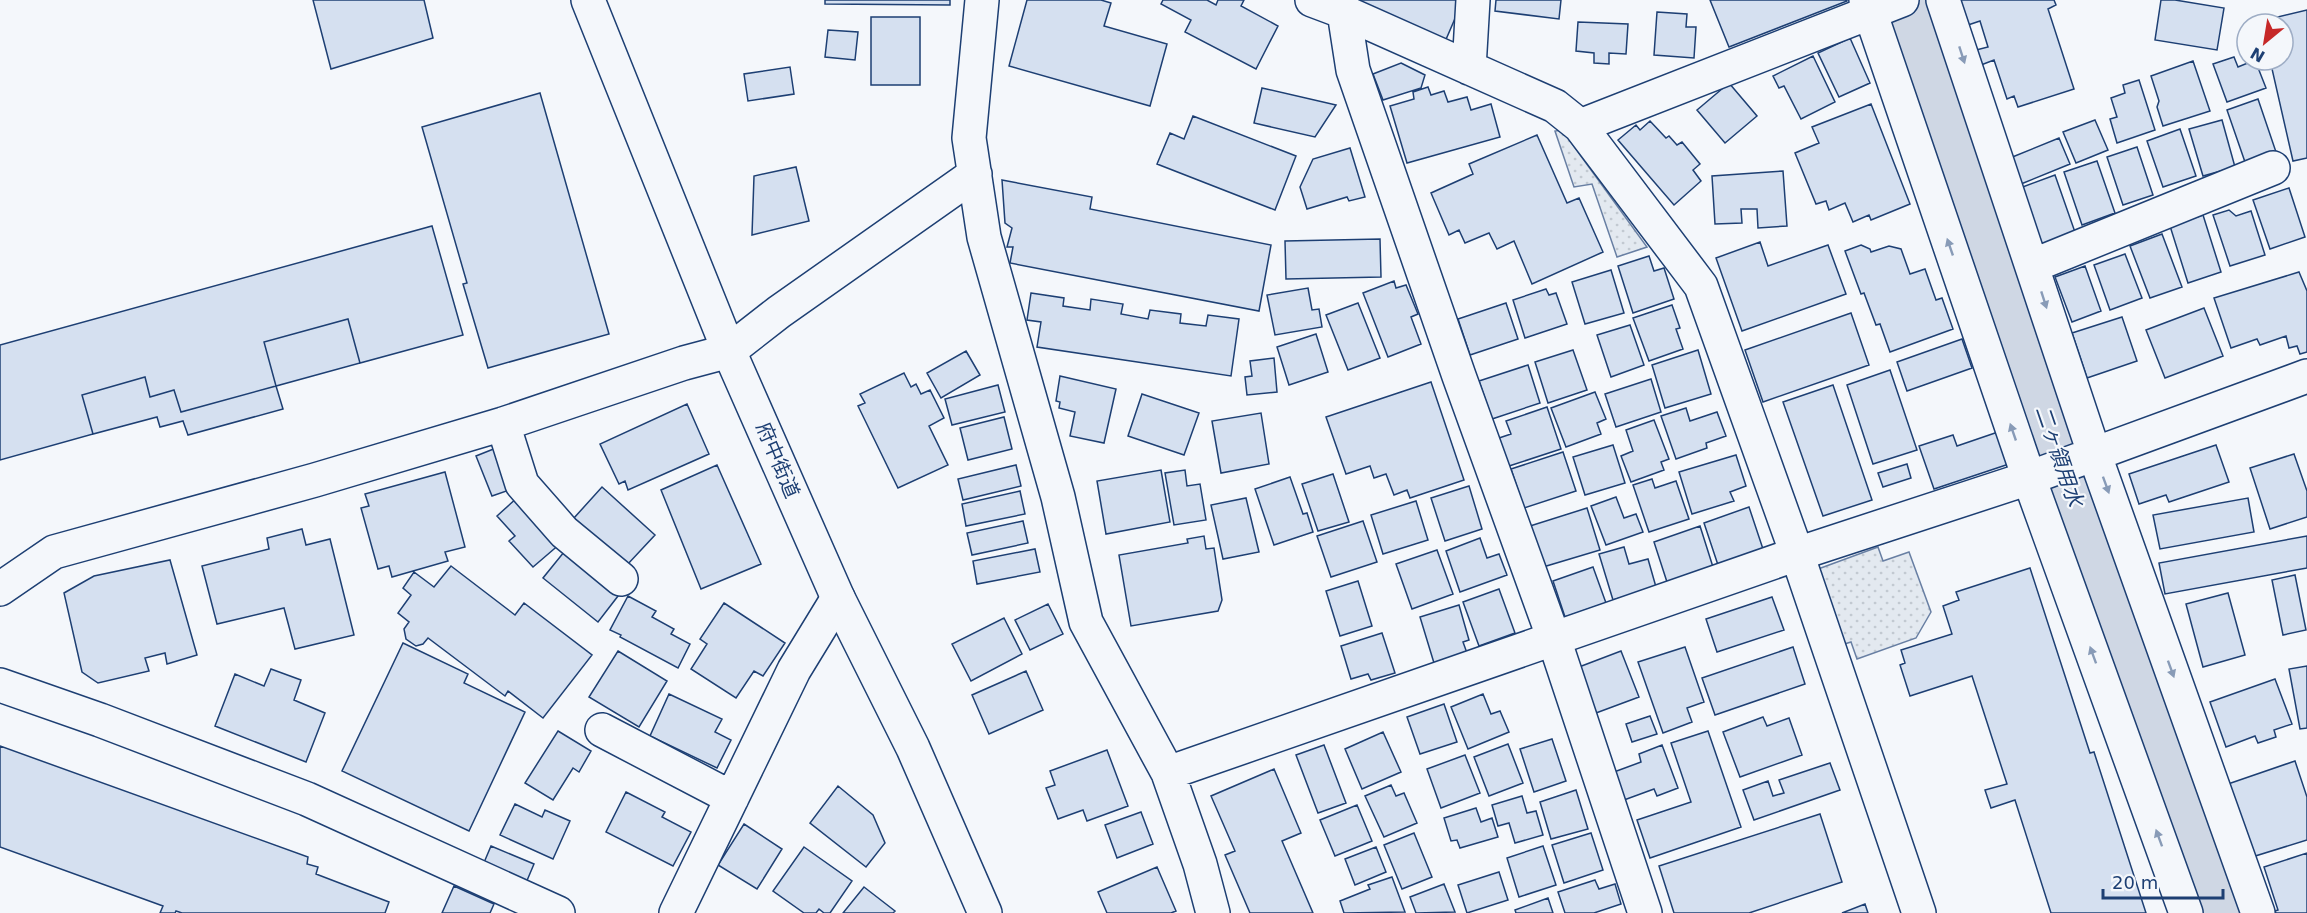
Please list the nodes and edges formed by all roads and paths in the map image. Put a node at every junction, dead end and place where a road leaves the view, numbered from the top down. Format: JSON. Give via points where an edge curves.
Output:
{"nodes":[{"id":1,"x":588,"y":0,"type":"edge"},
{"id":2,"x":982,"y":0,"type":"edge"},
{"id":3,"x":1312,"y":0,"type":"edge"},
{"id":4,"x":1473,"y":0,"type":"edge"},
{"id":5,"x":1943,"y":0,"type":"edge"},
{"id":6,"x":1882,"y":4,"type":"edge"},
{"id":7,"x":1344,"y":12,"type":"junction"},
{"id":8,"x":1469,"y":68,"type":"junction"},
{"id":9,"x":1580,"y":126,"type":"junction"},
{"id":10,"x":2273,"y":168,"type":"dead end"},
{"id":11,"x":975,"y":174,"type":"junction"},
{"id":12,"x":2032,"y":266,"type":"junction"},
{"id":13,"x":729,"y":351,"type":"junction"},
{"id":14,"x":2307,"y":376,"type":"edge"},
{"id":15,"x":503,"y":424,"type":"junction"},
{"id":16,"x":2087,"y":456,"type":"junction"},
{"id":17,"x":2037,"y":475,"type":"junction"},
{"id":18,"x":1797,"y":554,"type":"junction"},
{"id":19,"x":621,"y":579,"type":"dead end"},
{"id":20,"x":0,"y":590,"type":"edge"},
{"id":21,"x":838,"y":598,"type":"junction"},
{"id":22,"x":1554,"y":639,"type":"junction"},
{"id":23,"x":0,"y":685,"type":"edge"},
{"id":24,"x":602,"y":730,"type":"dead end"},
{"id":25,"x":1168,"y":773,"type":"junction"},
{"id":26,"x":732,"y":798,"type":"junction"},
{"id":27,"x":558,"y":913,"type":"edge"},
{"id":28,"x":676,"y":913,"type":"edge"},
{"id":29,"x":985,"y":913,"type":"edge"},
{"id":30,"x":1213,"y":913,"type":"edge"},
{"id":31,"x":1645,"y":913,"type":"edge"},
{"id":32,"x":1919,"y":913,"type":"edge"},
{"id":33,"x":2186,"y":913,"type":"edge"},
{"id":34,"x":2258,"y":913,"type":"edge"}],
"edges":[{"from":1,"to":13,"type":"main road","name":"府中街道"},
{"from":2,"to":11,"type":"main road","via":[[969,138]]},
{"from":3,"to":7,"type":"main road"},
{"from":4,"to":8,"type":"main road"},
{"from":5,"to":12,"type":"main road","one_way":true},
{"from":6,"to":9,"type":"main road"},
{"from":17,"to":6,"type":"main road","one_way":true},
{"from":7,"to":8,"type":"main road"},
{"from":7,"to":22,"type":"main road","via":[[1353,70]]},
{"from":8,"to":9,"type":"main road","via":[[1555,106]]},
{"from":9,"to":18,"type":"main road","via":[[1701,286]]},
{"from":10,"to":12,"type":"main road"},
{"from":11,"to":13,"type":"main road"},
{"from":11,"to":25,"type":"main road","via":[[984,237],[1058,497],[1086,622]]},
{"from":12,"to":16,"type":"main road","one_way":true},
{"from":13,"to":15,"type":"main road"},
{"from":13,"to":21,"type":"main road","name":"府中街道"},
{"from":14,"to":16,"type":"main road"},
{"from":15,"to":19,"type":"main road","via":[[522,484],[564,532]]},
{"from":15,"to":20,"type":"main road","via":[[54,552]]},
{"from":16,"to":17,"type":"main road"},
{"from":16,"to":34,"type":"main road","one_way":true},
{"from":17,"to":18,"type":"main road"},
{"from":33,"to":17,"type":"main road","one_way":true},
{"from":18,"to":22,"type":"main road"},
{"from":18,"to":32,"type":"main road"},
{"from":21,"to":26,"type":"main road","via":[[794,670]]},
{"from":21,"to":29,"type":"main road","name":"府中街道","via":[[913,748]]},
{"from":22,"to":25,"type":"main road"},
{"from":22,"to":31,"type":"main road"},
{"from":23,"to":27,"type":"main road","via":[[306,799]]},
{"from":24,"to":26,"type":"main road"},
{"from":25,"to":30,"type":"main road"},
{"from":26,"to":28,"type":"main road"}]}
